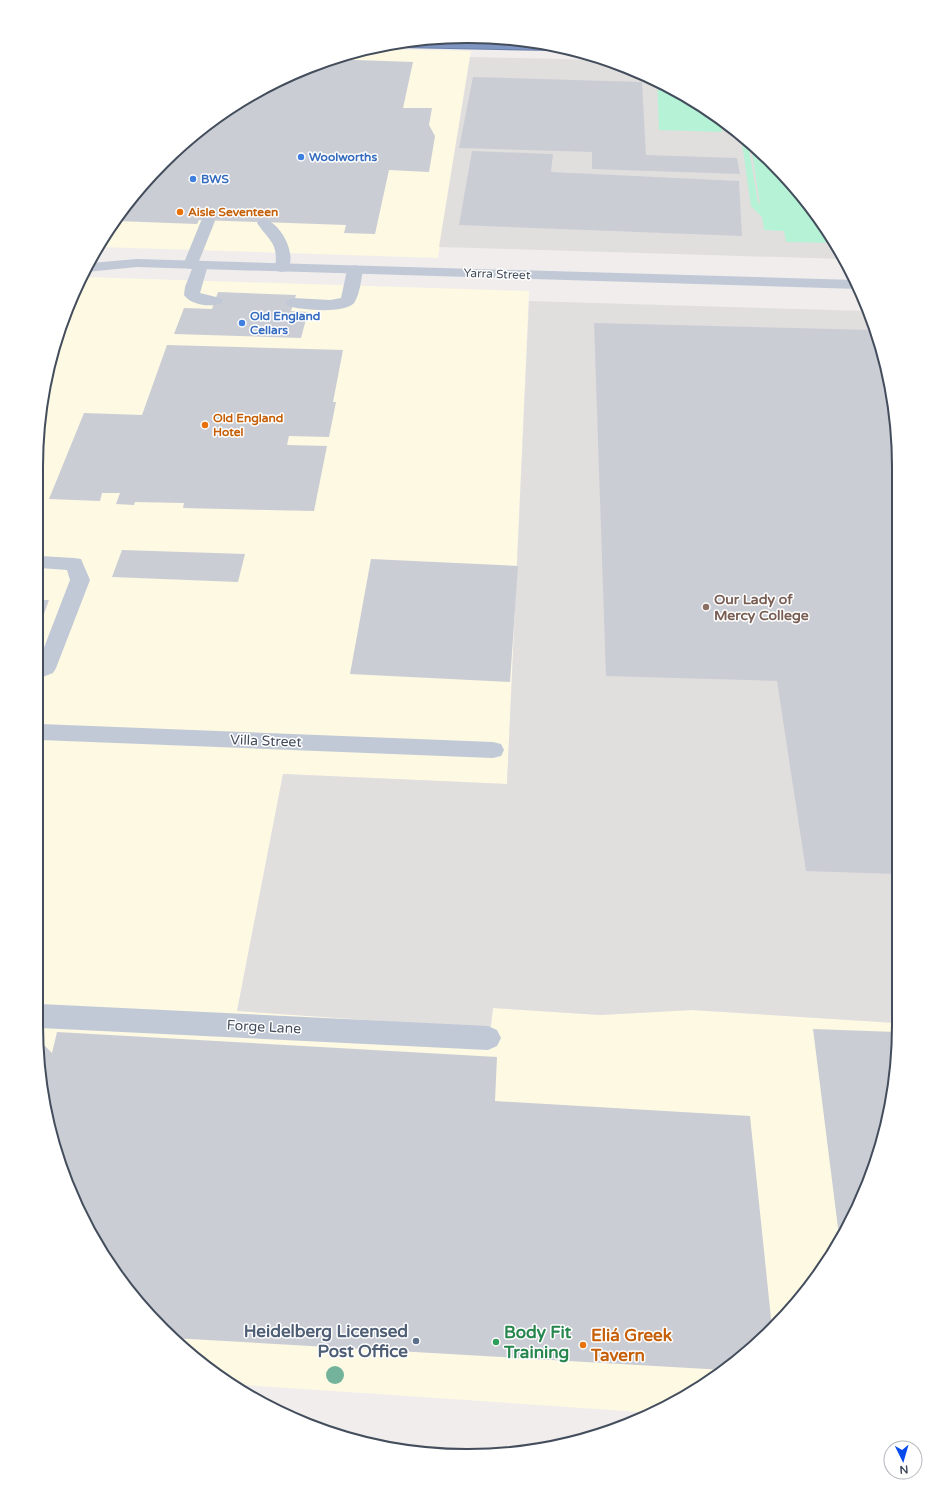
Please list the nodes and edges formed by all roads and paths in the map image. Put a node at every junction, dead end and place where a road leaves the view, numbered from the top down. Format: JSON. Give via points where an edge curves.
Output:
{"nodes":[{"id":1,"x":455,"y":43,"type":"edge"},
{"id":2,"x":501,"y":45,"type":"edge"},
{"id":3,"x":208,"y":221,"type":"dead end"},
{"id":4,"x":264,"y":223,"type":"dead end"},
{"id":5,"x":99,"y":256,"type":"edge"},
{"id":6,"x":137,"y":263,"type":"junction"},
{"id":7,"x":196,"y":265,"type":"junction"},
{"id":8,"x":93,"y":268,"type":"edge"},
{"id":9,"x":282,"y":268,"type":"junction"},
{"id":10,"x":355,"y":270,"type":"junction"},
{"id":11,"x":850,"y":285,"type":"edge"},
{"id":12,"x":215,"y":301,"type":"dead end"},
{"id":13,"x":293,"y":303,"type":"dead end"},
{"id":14,"x":43,"y":562,"type":"edge"},
{"id":15,"x":43,"y":670,"type":"edge"},
{"id":16,"x":43,"y":732,"type":"edge"},
{"id":17,"x":493,"y":750,"type":"dead end"},
{"id":18,"x":43,"y":1016,"type":"edge"},
{"id":19,"x":488,"y":1038,"type":"dead end"}],
"edges":[{"from":1,"to":2,"type":"highway"},
{"from":3,"to":7,"type":"street"},
{"from":4,"to":9,"type":"street","via":[[284,247],[285,258]]},
{"from":5,"to":6,"type":"street","name":"Yarra Street"},
{"from":6,"to":7,"type":"street","name":"Yarra Street"},
{"from":6,"to":8,"type":"street","name":"Yarra Street"},
{"from":7,"to":9,"type":"street","name":"Yarra Street"},
{"from":7,"to":12,"type":"street","via":[[192,295],[198,299]]},
{"from":9,"to":10,"type":"street","name":"Yarra Street"},
{"from":10,"to":11,"type":"street","name":"Yarra Street"},
{"from":10,"to":13,"type":"street","via":[[349,298],[344,303]]},
{"from":14,"to":15,"type":"street","via":[[74,564],[80,580],[46,668]]},
{"from":16,"to":17,"type":"street","name":"Villa Street"},
{"from":18,"to":19,"type":"street","name":"Forge Lane"}]}
